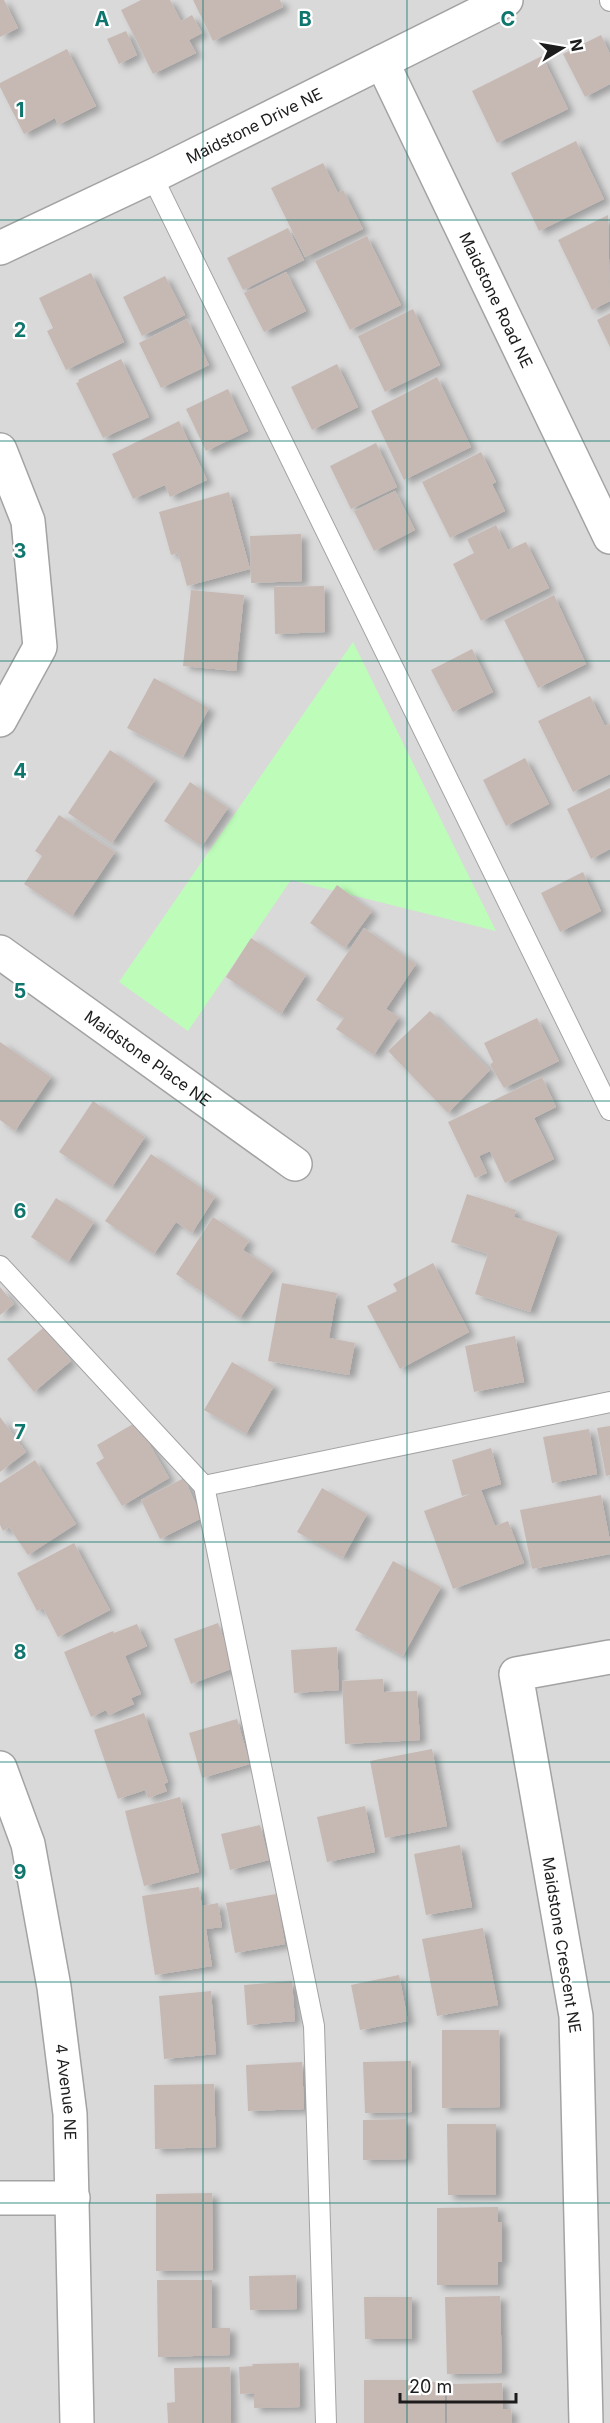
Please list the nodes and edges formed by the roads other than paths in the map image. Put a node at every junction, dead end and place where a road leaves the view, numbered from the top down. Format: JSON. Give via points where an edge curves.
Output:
{"nodes":[{"id":1,"x":506,"y":0,"type":"edge"},
{"id":2,"x":381,"y":62,"type":"junction"},
{"id":3,"x":152,"y":176,"type":"junction"},
{"id":4,"x":0,"y":248,"type":"edge"},
{"id":5,"x":0,"y":450,"type":"edge"},
{"id":6,"x":610,"y":537,"type":"edge"},
{"id":7,"x":0,"y":720,"type":"edge"},
{"id":8,"x":0,"y":951,"type":"edge"},
{"id":9,"x":610,"y":1110,"type":"edge"},
{"id":10,"x":295,"y":1164,"type":"dead end"},
{"id":11,"x":0,"y":1266,"type":"edge"},
{"id":12,"x":610,"y":1402,"type":"edge"},
{"id":13,"x":204,"y":1486,"type":"junction"},
{"id":14,"x":610,"y":1657,"type":"edge"},
{"id":15,"x":0,"y":1768,"type":"edge"},
{"id":16,"x":0,"y":2198,"type":"edge"},
{"id":17,"x":73,"y":2198,"type":"junction"},
{"id":18,"x":77,"y":2423,"type":"edge"},
{"id":19,"x":326,"y":2423,"type":"edge"},
{"id":20,"x":586,"y":2423,"type":"edge"}],
"edges":[{"from":1,"to":2,"type":"street","name":"Maidstone Drive NE"},
{"from":2,"to":3,"type":"street","name":"Maidstone Drive NE"},
{"from":2,"to":6,"type":"street","name":"Maidstone Road NE"},
{"from":3,"to":4,"type":"street","name":"Maidstone Drive NE"},
{"from":3,"to":9,"type":"lane"},
{"from":5,"to":7,"type":"street","via":[[28,520],[40,647]]},
{"from":8,"to":10,"type":"street","name":"Maidstone Place NE"},
{"from":11,"to":13,"type":"lane"},
{"from":12,"to":13,"type":"lane"},
{"from":13,"to":19,"type":"lane","via":[[314,2026]]},
{"from":14,"to":20,"type":"street","name":"Maidstone Crescent NE","via":[[516,1674],[576,2016]]},
{"from":15,"to":17,"type":"street","name":"4 Avenue NE","via":[[28,1844],[54,1987],[70,2114]]},
{"from":16,"to":17,"type":"street"},
{"from":17,"to":18,"type":"street","name":"4 Avenue NE"}]}
